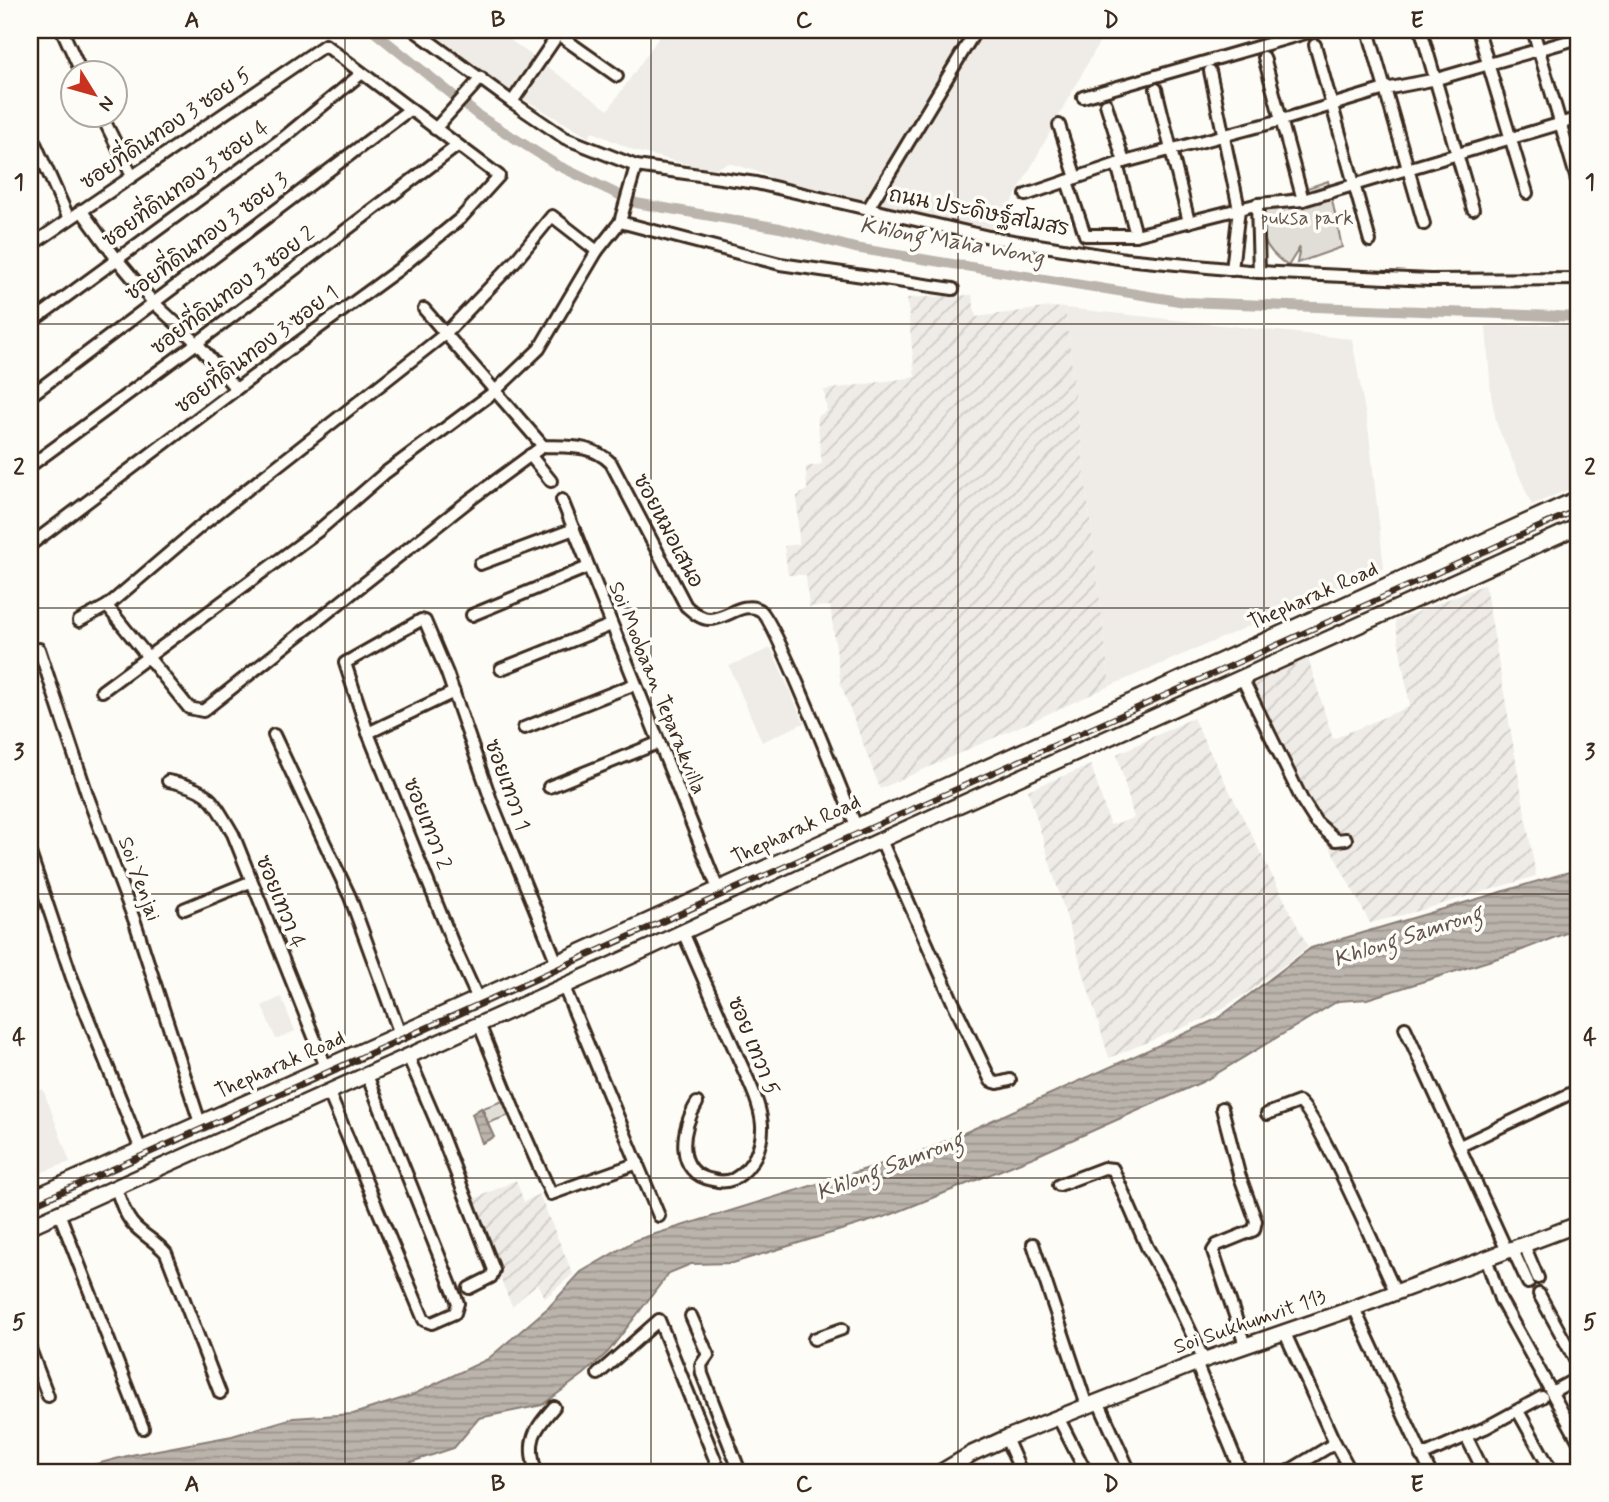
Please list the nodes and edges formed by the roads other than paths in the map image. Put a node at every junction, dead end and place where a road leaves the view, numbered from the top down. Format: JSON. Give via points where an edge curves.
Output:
{"nodes":[{"id":1,"x":62,"y":30,"type":"edge"},
{"id":2,"x":414,"y":30,"type":"edge"},
{"id":3,"x":976,"y":30,"type":"edge"},
{"id":4,"x":1316,"y":30,"type":"edge"},
{"id":5,"x":1368,"y":30,"type":"edge"},
{"id":6,"x":1421,"y":30,"type":"edge"},
{"id":7,"x":1478,"y":30,"type":"edge"},
{"id":8,"x":1533,"y":30,"type":"edge"},
{"id":9,"x":557,"y":31,"type":"edge"},
{"id":10,"x":1579,"y":38,"type":"edge"},
{"id":11,"x":1315,"y":45,"type":"dead end"},
{"id":12,"x":1538,"y":49,"type":"junction"},
{"id":13,"x":1264,"y":57,"type":"dead end"},
{"id":14,"x":76,"y":60,"type":"edge"},
{"id":15,"x":1488,"y":64,"type":"junction"},
{"id":16,"x":1210,"y":71,"type":"dead end"},
{"id":17,"x":361,"y":74,"type":"junction"},
{"id":18,"x":617,"y":76,"type":"dead end"},
{"id":19,"x":481,"y":78,"type":"junction"},
{"id":20,"x":1437,"y":79,"type":"junction"},
{"id":21,"x":1156,"y":89,"type":"dead end"},
{"id":22,"x":1385,"y":89,"type":"junction"},
{"id":23,"x":1083,"y":97,"type":"dead end"},
{"id":24,"x":512,"y":102,"type":"junction"},
{"id":25,"x":1106,"y":104,"type":"dead end"},
{"id":26,"x":1332,"y":105,"type":"junction"},
{"id":27,"x":409,"y":110,"type":"junction"},
{"id":28,"x":1579,"y":118,"type":"edge"},
{"id":29,"x":1282,"y":120,"type":"junction"},
{"id":30,"x":1561,"y":123,"type":"junction"},
{"id":31,"x":1059,"y":125,"type":"dead end"},
{"id":32,"x":435,"y":129,"type":"junction"},
{"id":33,"x":109,"y":130,"type":"edge"},
{"id":34,"x":30,"y":132,"type":"edge"},
{"id":35,"x":1223,"y":135,"type":"junction"},
{"id":36,"x":1510,"y":139,"type":"junction"},
{"id":37,"x":457,"y":146,"type":"junction"},
{"id":38,"x":1171,"y":149,"type":"junction"},
{"id":39,"x":1457,"y":154,"type":"junction"},
{"id":40,"x":1120,"y":163,"type":"junction"},
{"id":41,"x":636,"y":166,"type":"junction"},
{"id":42,"x":1407,"y":167,"type":"junction"},
{"id":43,"x":132,"y":176,"type":"junction"},
{"id":44,"x":1071,"y":179,"type":"junction"},
{"id":45,"x":1577,"y":180,"type":"dead end"},
{"id":46,"x":1355,"y":184,"type":"junction"},
{"id":47,"x":1527,"y":194,"type":"dead end"},
{"id":48,"x":1026,"y":195,"type":"dead end"},
{"id":49,"x":1303,"y":200,"type":"junction"},
{"id":50,"x":1257,"y":204,"type":"junction"},
{"id":51,"x":867,"y":209,"type":"junction"},
{"id":52,"x":1239,"y":209,"type":"junction"},
{"id":53,"x":1473,"y":209,"type":"dead end"},
{"id":54,"x":81,"y":210,"type":"junction"},
{"id":55,"x":68,"y":219,"type":"junction"},
{"id":56,"x":620,"y":220,"type":"junction"},
{"id":57,"x":1189,"y":222,"type":"junction"},
{"id":58,"x":1424,"y":224,"type":"dead end"},
{"id":59,"x":1136,"y":235,"type":"junction"},
{"id":60,"x":1370,"y":241,"type":"dead end"},
{"id":61,"x":30,"y":246,"type":"edge"},
{"id":62,"x":597,"y":251,"type":"junction"},
{"id":63,"x":116,"y":258,"type":"junction"},
{"id":64,"x":1232,"y":270,"type":"junction"},
{"id":65,"x":1259,"y":272,"type":"junction"},
{"id":66,"x":1579,"y":279,"type":"edge"},
{"id":67,"x":953,"y":289,"type":"dead end"},
{"id":68,"x":152,"y":301,"type":"junction"},
{"id":69,"x":424,"y":309,"type":"dead end"},
{"id":70,"x":30,"y":323,"type":"edge"},
{"id":71,"x":445,"y":334,"type":"junction"},
{"id":72,"x":197,"y":343,"type":"junction"},
{"id":73,"x":236,"y":389,"type":"junction"},
{"id":74,"x":494,"y":392,"type":"junction"},
{"id":75,"x":30,"y":396,"type":"edge"},
{"id":76,"x":543,"y":446,"type":"junction"},
{"id":77,"x":530,"y":455,"type":"junction"},
{"id":78,"x":30,"y":466,"type":"edge"},
{"id":79,"x":551,"y":481,"type":"dead end"},
{"id":80,"x":1579,"y":498,"type":"edge"},
{"id":81,"x":562,"y":500,"type":"dead end"},
{"id":82,"x":1579,"y":526,"type":"edge"},
{"id":83,"x":574,"y":529,"type":"junction"},
{"id":84,"x":30,"y":545,"type":"edge"},
{"id":85,"x":480,"y":564,"type":"dead end"},
{"id":86,"x":588,"y":567,"type":"junction"},
{"id":87,"x":1427,"y":567,"type":"junction"},
{"id":88,"x":1438,"y":591,"type":"junction"},
{"id":89,"x":107,"y":606,"type":"junction"},
{"id":90,"x":472,"y":615,"type":"dead end"},
{"id":91,"x":423,"y":620,"type":"joint"},
{"id":92,"x":79,"y":621,"type":"dead end"},
{"id":93,"x":611,"y":625,"type":"junction"},
{"id":94,"x":39,"y":649,"type":"dead end"},
{"id":95,"x":147,"y":657,"type":"junction"},
{"id":96,"x":501,"y":669,"type":"dead end"},
{"id":97,"x":1242,"y":678,"type":"junction"},
{"id":98,"x":635,"y":684,"type":"junction"},
{"id":99,"x":102,"y":691,"type":"dead end"},
{"id":100,"x":454,"y":692,"type":"junction"},
{"id":101,"x":524,"y":728,"type":"dead end"},
{"id":102,"x":368,"y":733,"type":"junction"},
{"id":103,"x":274,"y":735,"type":"dead end"},
{"id":104,"x":658,"y":743,"type":"junction"},
{"id":105,"x":168,"y":781,"type":"dead end"},
{"id":106,"x":549,"y":787,"type":"dead end"},
{"id":107,"x":856,"y":826,"type":"junction"},
{"id":108,"x":1346,"y":839,"type":"dead end"},
{"id":109,"x":881,"y":840,"type":"junction"},
{"id":110,"x":30,"y":853,"type":"edge"},
{"id":111,"x":250,"y":882,"type":"junction"},
{"id":112,"x":718,"y":890,"type":"junction"},
{"id":113,"x":184,"y":909,"type":"dead end"},
{"id":114,"x":683,"y":932,"type":"junction"},
{"id":115,"x":557,"y":963,"type":"junction"},
{"id":116,"x":564,"y":987,"type":"junction"},
{"id":117,"x":478,"y":999,"type":"junction"},
{"id":118,"x":479,"y":1024,"type":"junction"},
{"id":119,"x":1405,"y":1028,"type":"dead end"},
{"id":120,"x":400,"y":1034,"type":"junction"},
{"id":121,"x":408,"y":1056,"type":"junction"},
{"id":122,"x":326,"y":1067,"type":"junction"},
{"id":123,"x":367,"y":1075,"type":"junction"},
{"id":124,"x":1010,"y":1080,"type":"dead end"},
{"id":125,"x":1578,"y":1090,"type":"edge"},
{"id":126,"x":329,"y":1093,"type":"junction"},
{"id":127,"x":697,"y":1102,"type":"dead end"},
{"id":128,"x":1222,"y":1108,"type":"dead end"},
{"id":129,"x":1267,"y":1114,"type":"dead end"},
{"id":130,"x":200,"y":1123,"type":"junction"},
{"id":131,"x":1460,"y":1146,"type":"junction"},
{"id":132,"x":141,"y":1150,"type":"junction"},
{"id":133,"x":638,"y":1163,"type":"junction"},
{"id":134,"x":1059,"y":1185,"type":"dead end"},
{"id":135,"x":116,"y":1188,"type":"junction"},
{"id":136,"x":30,"y":1199,"type":"edge"},
{"id":137,"x":59,"y":1213,"type":"junction"},
{"id":138,"x":659,"y":1216,"type":"dead end"},
{"id":139,"x":1579,"y":1224,"type":"edge"},
{"id":140,"x":30,"y":1227,"type":"edge"},
{"id":141,"x":1033,"y":1244,"type":"dead end"},
{"id":142,"x":1514,"y":1248,"type":"junction"},
{"id":143,"x":1486,"y":1258,"type":"junction"},
{"id":144,"x":470,"y":1288,"type":"dead end"},
{"id":145,"x":1395,"y":1292,"type":"junction"},
{"id":146,"x":1354,"y":1308,"type":"junction"},
{"id":147,"x":691,"y":1316,"type":"dead end"},
{"id":148,"x":842,"y":1329,"type":"dead end"},
{"id":149,"x":1284,"y":1331,"type":"junction"},
{"id":150,"x":814,"y":1339,"type":"dead end"},
{"id":151,"x":1245,"y":1345,"type":"junction"},
{"id":152,"x":30,"y":1349,"type":"edge"},
{"id":153,"x":1200,"y":1362,"type":"junction"},
{"id":154,"x":1579,"y":1367,"type":"edge"},
{"id":155,"x":598,"y":1374,"type":"dead end"},
{"id":156,"x":1572,"y":1381,"type":"dead end"},
{"id":157,"x":219,"y":1393,"type":"dead end"},
{"id":158,"x":1547,"y":1395,"type":"junction"},
{"id":159,"x":48,"y":1396,"type":"dead end"},
{"id":160,"x":1092,"y":1404,"type":"junction"},
{"id":161,"x":554,"y":1407,"type":"dead end"},
{"id":162,"x":1518,"y":1410,"type":"junction"},
{"id":163,"x":1058,"y":1417,"type":"junction"},
{"id":164,"x":143,"y":1428,"type":"dead end"},
{"id":165,"x":1466,"y":1436,"type":"junction"},
{"id":166,"x":1006,"y":1438,"type":"junction"},
{"id":167,"x":1579,"y":1442,"type":"edge"},
{"id":168,"x":1335,"y":1443,"type":"junction"},
{"id":169,"x":1421,"y":1456,"type":"junction"},
{"id":170,"x":536,"y":1472,"type":"edge"},
{"id":171,"x":720,"y":1472,"type":"edge"},
{"id":172,"x":740,"y":1472,"type":"edge"},
{"id":173,"x":941,"y":1472,"type":"edge"},
{"id":174,"x":1021,"y":1472,"type":"edge"},
{"id":175,"x":1086,"y":1472,"type":"edge"},
{"id":176,"x":1130,"y":1472,"type":"edge"},
{"id":177,"x":1241,"y":1472,"type":"edge"},
{"id":178,"x":1287,"y":1472,"type":"edge"},
{"id":179,"x":1352,"y":1472,"type":"edge"},
{"id":180,"x":1430,"y":1472,"type":"edge"},
{"id":181,"x":1484,"y":1472,"type":"edge"},
{"id":182,"x":1552,"y":1472,"type":"edge"}],
"edges":[{"from":1,"to":14,"type":"street"},
{"from":2,"to":19,"type":"street","name":"ถนน ประดิษฐ์สโมสร"},
{"from":3,"to":51,"type":"street"},
{"from":4,"to":23,"type":"street"},
{"from":5,"to":22,"type":"street"},
{"from":6,"to":20,"type":"street"},
{"from":7,"to":15,"type":"street"},
{"from":8,"to":12,"type":"street"},
{"from":9,"to":18,"type":"street"},
{"from":9,"to":24,"type":"street"},
{"from":10,"to":12,"type":"street"},
{"from":11,"to":26,"type":"street"},
{"from":12,"to":15,"type":"street"},
{"from":12,"to":30,"type":"street"},
{"from":13,"to":29,"type":"street"},
{"from":15,"to":20,"type":"street"},
{"from":15,"to":36,"type":"street"},
{"from":16,"to":35,"type":"street"},
{"from":17,"to":27,"type":"street"},
{"from":17,"to":43,"type":"street","name":"ซอยที่ดินทอง 3 ซอย 5","via":[[325,45]]},
{"from":17,"to":63,"type":"street","name":"ซอยที่ดินทอง 3 ซอย 4","via":[[283,138]]},
{"from":19,"to":24,"type":"street","name":"ถนน ประดิษฐ์สโมสร"},
{"from":19,"to":32,"type":"street"},
{"from":20,"to":22,"type":"street"},
{"from":20,"to":39,"type":"street"},
{"from":21,"to":38,"type":"street"},
{"from":22,"to":26,"type":"street"},
{"from":22,"to":42,"type":"street"},
{"from":24,"to":41,"type":"street","name":"ถนน ประดิษฐ์สโมสร","via":[[565,138]]},
{"from":25,"to":40,"type":"street"},
{"from":26,"to":29,"type":"street"},
{"from":26,"to":46,"type":"street"},
{"from":27,"to":32,"type":"street"},
{"from":27,"to":68,"type":"street","name":"ซอยที่ดินทอง 3 ซอย 3"},
{"from":28,"to":30,"type":"street"},
{"from":29,"to":35,"type":"street"},
{"from":29,"to":49,"type":"street"},
{"from":30,"to":36,"type":"street"},
{"from":30,"to":45,"type":"street"},
{"from":31,"to":44,"type":"street"},
{"from":32,"to":37,"type":"street"},
{"from":33,"to":43,"type":"street"},
{"from":34,"to":55,"type":"street"},
{"from":35,"to":38,"type":"street"},
{"from":35,"to":52,"type":"street"},
{"from":36,"to":39,"type":"street"},
{"from":36,"to":47,"type":"street"},
{"from":37,"to":72,"type":"street","name":"ซอยที่ดินทอง 3 ซอย 2"},
{"from":37,"to":73,"type":"street","name":"ซอยที่ดินทอง 3 ซอย 1","via":[[499,176],[461,218],[398,270]]},
{"from":38,"to":40,"type":"street"},
{"from":38,"to":57,"type":"street"},
{"from":39,"to":42,"type":"street"},
{"from":39,"to":53,"type":"street"},
{"from":40,"to":44,"type":"street"},
{"from":40,"to":59,"type":"street"},
{"from":41,"to":51,"type":"street","name":"ถนน ประดิษฐ์สโมสร","via":[[755,183]]},
{"from":41,"to":56,"type":"street"},
{"from":42,"to":46,"type":"street"},
{"from":42,"to":58,"type":"street"},
{"from":43,"to":54,"type":"street","name":"ซอยที่ดินทอง 3 ซอย 5"},
{"from":44,"to":48,"type":"street"},
{"from":44,"to":59,"type":"street","via":[[1085,235]]},
{"from":46,"to":49,"type":"street"},
{"from":46,"to":60,"type":"street"},
{"from":49,"to":50,"type":"street"},
{"from":50,"to":52,"type":"street"},
{"from":50,"to":65,"type":"street"},
{"from":51,"to":64,"type":"street","name":"ถนน ประดิษฐ์สโมสร","via":[[1025,244]]},
{"from":52,"to":57,"type":"street"},
{"from":52,"to":64,"type":"street"},
{"from":54,"to":55,"type":"street","name":"ซอยที่ดินทอง 3 ซอย 5"},
{"from":54,"to":63,"type":"street"},
{"from":55,"to":61,"type":"street","name":"ซอยที่ดินทอง 3 ซอย 5"},
{"from":56,"to":62,"type":"street"},
{"from":56,"to":67,"type":"street","via":[[780,264]]},
{"from":57,"to":59,"type":"street"},
{"from":62,"to":71,"type":"street","via":[[552,216]]},
{"from":62,"to":74,"type":"street","via":[[539,349]]},
{"from":63,"to":68,"type":"street"},
{"from":63,"to":70,"type":"street","name":"ซอยที่ดินทอง 3 ซอย 4"},
{"from":64,"to":65,"type":"street","name":"ถนน ประดิษฐ์สโมสร"},
{"from":65,"to":66,"type":"street","name":"ถนน ประดิษฐ์สโมสร","via":[[1430,281]]},
{"from":68,"to":72,"type":"street"},
{"from":68,"to":75,"type":"street","name":"ซอยที่ดินทอง 3 ซอย 3"},
{"from":69,"to":71,"type":"street"},
{"from":71,"to":74,"type":"street"},
{"from":71,"to":89,"type":"street","via":[[202,525]]},
{"from":72,"to":73,"type":"street"},
{"from":72,"to":78,"type":"street","name":"ซอยที่ดินทอง 3 ซอย 2"},
{"from":73,"to":84,"type":"street","name":"ซอยที่ดินทอง 3 ซอย 1"},
{"from":74,"to":76,"type":"street"},
{"from":74,"to":95,"type":"street","via":[[385,472],[318,531]]},
{"from":76,"to":77,"type":"street"},
{"from":76,"to":107,"type":"street","name":"ซอยหมอเสนอ","via":[[585,447],[603,454],[686,606],[697,615],[709,620],[743,608],[762,611],[783,649]]},
{"from":77,"to":79,"type":"street"},
{"from":77,"to":95,"type":"street","via":[[203,711],[189,708]]},
{"from":80,"to":87,"type":"main road","name":"Thepharak Road"},
{"from":81,"to":83,"type":"street","name":"Soi Moobaan Teparakvilla"},
{"from":82,"to":88,"type":"main road"},
{"from":83,"to":85,"type":"street"},
{"from":83,"to":86,"type":"street","name":"Soi Moobaan Teparakvilla"},
{"from":86,"to":90,"type":"street"},
{"from":86,"to":93,"type":"street","name":"Soi Moobaan Teparakvilla"},
{"from":87,"to":88,"type":"main road"},
{"from":87,"to":107,"type":"main road","name":"Thepharak Road"},
{"from":88,"to":97,"type":"main road"},
{"from":89,"to":92,"type":"street"},
{"from":89,"to":95,"type":"street"},
{"from":91,"to":100,"type":"street","name":"ซอยเทวา 1"},
{"from":91,"to":102,"type":"street","name":"ซอยเทวา 2","via":[[345,662]]},
{"from":93,"to":96,"type":"street"},
{"from":93,"to":98,"type":"street","name":"Soi Moobaan Teparakvilla"},
{"from":94,"to":130,"type":"street","name":"Soi Yenjai"},
{"from":95,"to":99,"type":"street"},
{"from":97,"to":108,"type":"street","via":[[1316,822],[1336,840]]},
{"from":97,"to":109,"type":"main road"},
{"from":98,"to":101,"type":"street"},
{"from":98,"to":104,"type":"street","name":"Soi Moobaan Teparakvilla"},
{"from":100,"to":102,"type":"street"},
{"from":100,"to":115,"type":"street","name":"ซอยเทวา 1","via":[[492,803]]},
{"from":102,"to":117,"type":"street","name":"ซอยเทวา 2"},
{"from":103,"to":120,"type":"street","via":[[350,897]]},
{"from":104,"to":106,"type":"street"},
{"from":104,"to":112,"type":"street","name":"Soi Moobaan Teparakvilla"},
{"from":105,"to":111,"type":"street","name":"ซอยเทวา 4","via":[[186,784],[212,799],[233,834]]},
{"from":107,"to":112,"type":"main road","name":"Thepharak Road"},
{"from":109,"to":114,"type":"main road"},
{"from":109,"to":124,"type":"street","via":[[991,1081]]},
{"from":110,"to":132,"type":"street","via":[[72,978]]},
{"from":111,"to":113,"type":"street"},
{"from":111,"to":122,"type":"street","name":"ซอยเทวา 4"},
{"from":112,"to":115,"type":"main road","name":"Thepharak Road"},
{"from":114,"to":116,"type":"main road"},
{"from":114,"to":127,"type":"street","name":"ซอย เทวา 5","via":[[754,1093],[762,1124],[761,1147],[733,1179],[709,1180],[692,1171],[683,1144]]},
{"from":115,"to":117,"type":"main road","name":"Thepharak Road"},
{"from":116,"to":118,"type":"main road"},
{"from":116,"to":133,"type":"street"},
{"from":117,"to":120,"type":"main road","name":"Thepharak Road"},
{"from":118,"to":121,"type":"main road"},
{"from":118,"to":133,"type":"street","via":[[551,1194]]},
{"from":119,"to":131,"type":"street"},
{"from":120,"to":122,"type":"main road","name":"Thepharak Road"},
{"from":121,"to":123,"type":"main road"},
{"from":121,"to":144,"type":"street","via":[[494,1270],[491,1277]]},
{"from":122,"to":130,"type":"main road","name":"Thepharak Road"},
{"from":123,"to":126,"type":"main road"},
{"from":123,"to":126,"type":"street","via":[[458,1303],[455,1313],[432,1323],[424,1320]]},
{"from":125,"to":131,"type":"street"},
{"from":126,"to":135,"type":"main road"},
{"from":128,"to":151,"type":"street","via":[[1256,1221],[1254,1230],[1217,1245],[1213,1251]]},
{"from":129,"to":145,"type":"street","via":[[1299,1102],[1306,1107]]},
{"from":130,"to":132,"type":"main road","name":"Thepharak Road"},
{"from":131,"to":142,"type":"street"},
{"from":132,"to":136,"type":"main road","name":"Thepharak Road"},
{"from":133,"to":138,"type":"street"},
{"from":134,"to":153,"type":"street","via":[[1104,1168],[1113,1169]]},
{"from":135,"to":137,"type":"main road"},
{"from":135,"to":157,"type":"street","via":[[126,1216],[166,1253]]},
{"from":137,"to":140,"type":"main road"},
{"from":137,"to":164,"type":"street"},
{"from":139,"to":142,"type":"main road","name":"Soi Sukhumvit 113"},
{"from":141,"to":160,"type":"street"},
{"from":142,"to":143,"type":"main road","name":"Soi Sukhumvit 113"},
{"from":142,"to":154,"type":"street"},
{"from":143,"to":145,"type":"main road","name":"Soi Sukhumvit 113"},
{"from":143,"to":158,"type":"street","via":[[1500,1299]]},
{"from":145,"to":146,"type":"main road","name":"Soi Sukhumvit 113"},
{"from":146,"to":149,"type":"main road","name":"Soi Sukhumvit 113"},
{"from":146,"to":169,"type":"street"},
{"from":147,"to":172,"type":"street","via":[[708,1355],[701,1365],[702,1374]]},
{"from":148,"to":150,"type":"street"},
{"from":149,"to":151,"type":"main road","name":"Soi Sukhumvit 113"},
{"from":149,"to":168,"type":"street"},
{"from":151,"to":153,"type":"main road","name":"Soi Sukhumvit 113"},
{"from":152,"to":159,"type":"street"},
{"from":153,"to":160,"type":"main road","name":"Soi Sukhumvit 113"},
{"from":153,"to":177,"type":"street"},
{"from":155,"to":171,"type":"street","via":[[659,1320]]},
{"from":156,"to":158,"type":"street"},
{"from":158,"to":162,"type":"street"},
{"from":158,"to":167,"type":"street"},
{"from":160,"to":163,"type":"main road","name":"Soi Sukhumvit 113"},
{"from":160,"to":176,"type":"street"},
{"from":161,"to":170,"type":"street","via":[[534,1434],[531,1458]]},
{"from":162,"to":165,"type":"street"},
{"from":162,"to":182,"type":"street"},
{"from":163,"to":166,"type":"main road","name":"Soi Sukhumvit 113"},
{"from":163,"to":175,"type":"street"},
{"from":165,"to":169,"type":"street"},
{"from":165,"to":181,"type":"street"},
{"from":166,"to":173,"type":"main road","name":"Soi Sukhumvit 113"},
{"from":166,"to":174,"type":"street"},
{"from":168,"to":178,"type":"street"},
{"from":168,"to":179,"type":"street"},
{"from":169,"to":180,"type":"street"}]}
